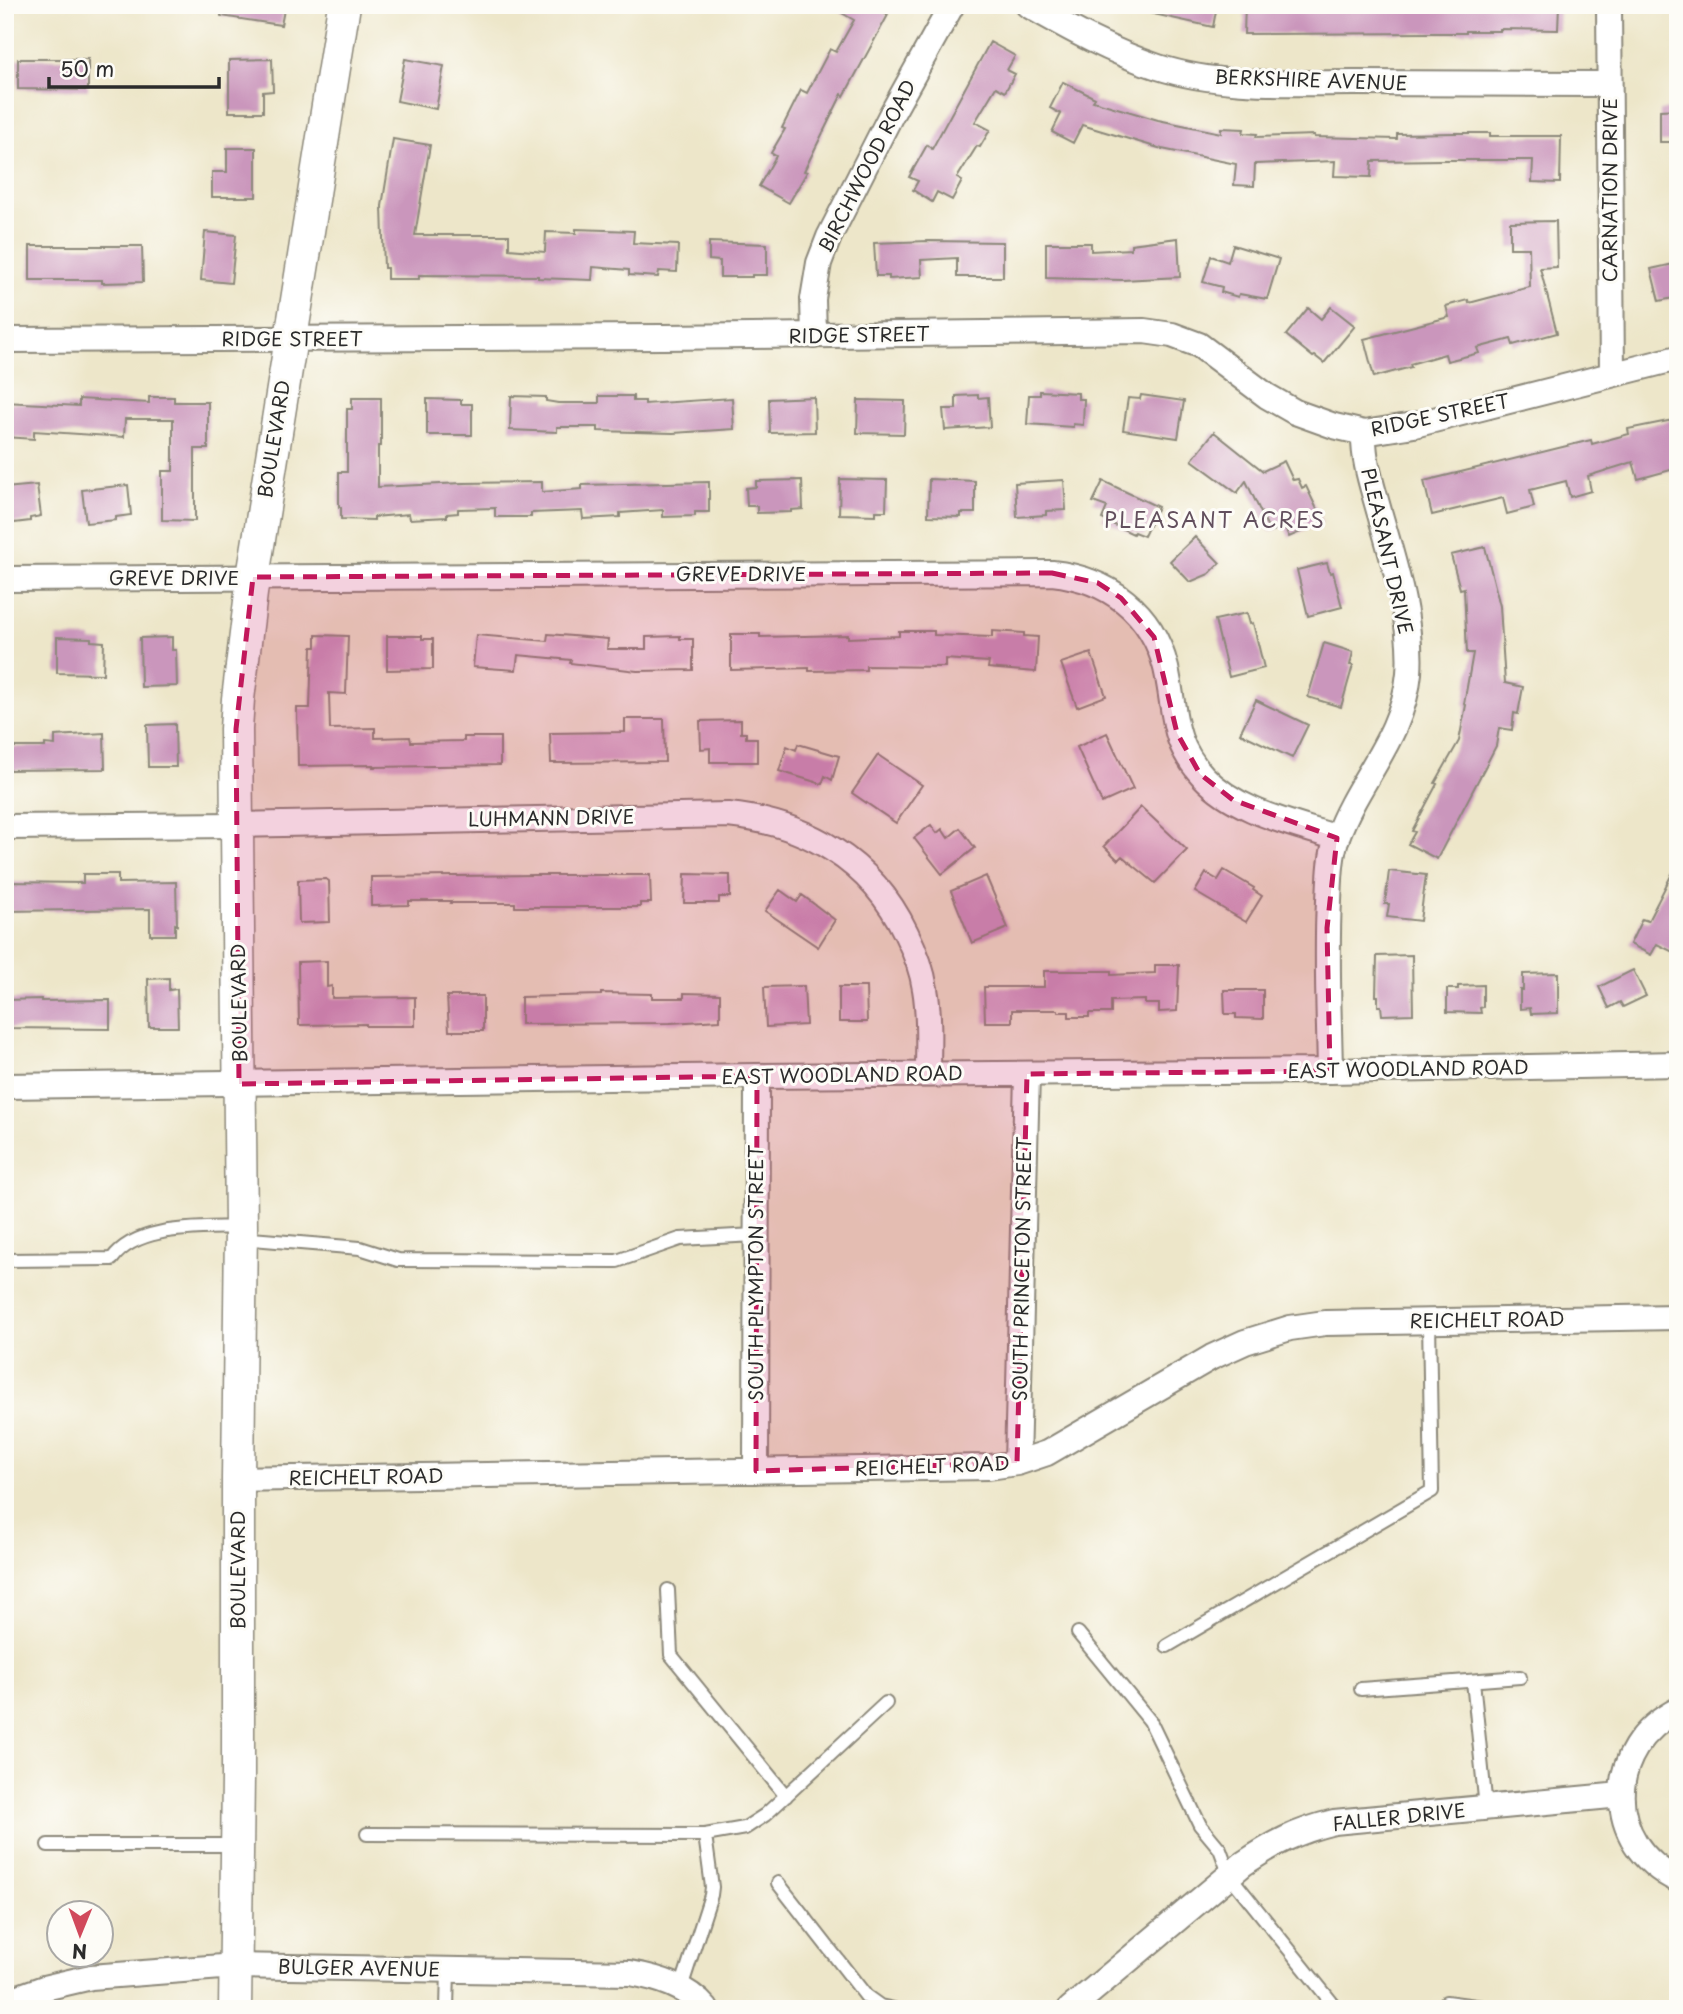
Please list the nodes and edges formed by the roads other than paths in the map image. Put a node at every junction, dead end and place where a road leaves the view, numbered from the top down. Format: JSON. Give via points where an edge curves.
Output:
{"nodes":[{"id":1,"x":344,"y":5,"type":"edge"},
{"id":2,"x":952,"y":5,"type":"edge"},
{"id":3,"x":1028,"y":5,"type":"edge"},
{"id":4,"x":1609,"y":5,"type":"edge"},
{"id":5,"x":1609,"y":84,"type":"junction"},
{"id":6,"x":814,"y":336,"type":"junction"},
{"id":7,"x":290,"y":339,"type":"junction"},
{"id":8,"x":5,"y":340,"type":"edge"},
{"id":9,"x":1678,"y":358,"type":"edge"},
{"id":10,"x":1612,"y":374,"type":"junction"},
{"id":11,"x":1364,"y":433,"type":"junction"},
{"id":12,"x":253,"y":577,"type":"junction"},
{"id":13,"x":5,"y":579,"type":"edge"},
{"id":14,"x":237,"y":825,"type":"junction"},
{"id":15,"x":5,"y":827,"type":"edge"},
{"id":16,"x":1337,"y":838,"type":"junction"},
{"id":17,"x":1678,"y":1064,"type":"edge"},
{"id":18,"x":1330,"y":1071,"type":"junction"},
{"id":19,"x":928,"y":1074,"type":"junction"},
{"id":20,"x":1027,"y":1074,"type":"junction"},
{"id":21,"x":757,"y":1076,"type":"junction"},
{"id":22,"x":240,"y":1084,"type":"junction"},
{"id":23,"x":5,"y":1086,"type":"edge"},
{"id":24,"x":241,"y":1232,"type":"junction"},
{"id":25,"x":755,"y":1235,"type":"junction"},
{"id":26,"x":5,"y":1260,"type":"edge"},
{"id":27,"x":1678,"y":1317,"type":"edge"},
{"id":28,"x":1429,"y":1321,"type":"junction"},
{"id":29,"x":1017,"y":1463,"type":"junction"},
{"id":30,"x":756,"y":1471,"type":"junction"},
{"id":31,"x":238,"y":1479,"type":"junction"},
{"id":32,"x":668,"y":1591,"type":"dead end"},
{"id":33,"x":1077,"y":1633,"type":"dead end"},
{"id":34,"x":1167,"y":1646,"type":"dead end"},
{"id":35,"x":1520,"y":1677,"type":"dead end"},
{"id":36,"x":1474,"y":1681,"type":"junction"},
{"id":37,"x":1360,"y":1689,"type":"dead end"},
{"id":38,"x":886,"y":1703,"type":"dead end"},
{"id":39,"x":1678,"y":1710,"type":"edge"},
{"id":40,"x":1621,"y":1795,"type":"junction"},
{"id":41,"x":786,"y":1796,"type":"junction"},
{"id":42,"x":1486,"y":1808,"type":"junction"},
{"id":43,"x":367,"y":1834,"type":"dead end"},
{"id":44,"x":705,"y":1835,"type":"junction"},
{"id":45,"x":48,"y":1845,"type":"dead end"},
{"id":46,"x":237,"y":1845,"type":"junction"},
{"id":47,"x":1230,"y":1876,"type":"junction"},
{"id":48,"x":1678,"y":1880,"type":"edge"},
{"id":49,"x":778,"y":1883,"type":"dead end"},
{"id":50,"x":235,"y":1966,"type":"junction"},
{"id":51,"x":448,"y":1969,"type":"junction"},
{"id":52,"x":681,"y":1988,"type":"junction"},
{"id":53,"x":5,"y":2002,"type":"edge"},
{"id":54,"x":1446,"y":2002,"type":"dead end"},
{"id":55,"x":234,"y":2009,"type":"edge"},
{"id":56,"x":447,"y":2009,"type":"edge"},
{"id":57,"x":706,"y":2009,"type":"edge"},
{"id":58,"x":894,"y":2009,"type":"edge"},
{"id":59,"x":1070,"y":2009,"type":"edge"},
{"id":60,"x":1336,"y":2009,"type":"edge"},
{"id":61,"x":1498,"y":2009,"type":"edge"}],
"edges":[{"from":1,"to":7,"type":"street","name":"BOULEVARD"},
{"from":2,"to":6,"type":"street","name":"BIRCHWOOD ROAD","via":[[828,237],[813,299]]},
{"from":3,"to":5,"type":"street","name":"BERKSHIRE AVENUE","via":[[1115,51],[1159,68],[1219,80]]},
{"from":4,"to":5,"type":"street","name":"CARNATION DRIVE"},
{"from":5,"to":10,"type":"street","name":"CARNATION DRIVE"},
{"from":6,"to":7,"type":"street","name":"RIDGE STREET"},
{"from":6,"to":11,"type":"street","name":"RIDGE STREET","via":[[1144,331],[1172,335],[1199,345],[1295,412]]},
{"from":7,"to":8,"type":"street","name":"RIDGE STREET"},
{"from":7,"to":12,"type":"street","name":"BOULEVARD"},
{"from":9,"to":10,"type":"street","name":"RIDGE STREET"},
{"from":10,"to":11,"type":"street","name":"RIDGE STREET","via":[[1413,425]]},
{"from":11,"to":16,"type":"street","name":"PLEASANT DRIVE","via":[[1364,459],[1407,629],[1409,674],[1393,732]]},
{"from":12,"to":13,"type":"street","name":"GREVE DRIVE"},
{"from":12,"to":14,"type":"street","name":"BOULEVARD","via":[[236,729]]},
{"from":12,"to":16,"type":"street","name":"GREVE DRIVE","via":[[1075,575],[1121,597],[1154,637],[1166,667],[1177,733],[1191,761],[1211,785],[1262,813]]},
{"from":14,"to":15,"type":"street","name":"LUHMANN DRIVE"},
{"from":14,"to":19,"type":"street","name":"LUHMANN DRIVE","via":[[728,815],[788,827],[813,837],[854,864],[881,891],[901,922],[926,990]]},
{"from":14,"to":22,"type":"street","name":"BOULEVARD"},
{"from":16,"to":18,"type":"street","name":"PLEASANT DRIVE","via":[[1327,928]]},
{"from":17,"to":18,"type":"street","name":"EAST WOODLAND ROAD"},
{"from":18,"to":20,"type":"street","name":"EAST WOODLAND ROAD"},
{"from":19,"to":20,"type":"street","name":"EAST WOODLAND ROAD"},
{"from":19,"to":21,"type":"street","name":"EAST WOODLAND ROAD"},
{"from":20,"to":29,"type":"street","name":"SOUTH PRINCETON STREET"},
{"from":21,"to":22,"type":"street","name":"EAST WOODLAND ROAD"},
{"from":21,"to":25,"type":"street","name":"SOUTH PLYMPTON STREET"},
{"from":22,"to":23,"type":"street","name":"EAST WOODLAND ROAD"},
{"from":22,"to":24,"type":"street","name":"BOULEVARD"},
{"from":24,"to":25,"type":"lane","via":[[360,1248],[398,1260],[617,1261],[681,1239]]},
{"from":24,"to":26,"type":"lane","via":[[146,1235],[118,1250],[112,1259]]},
{"from":24,"to":31,"type":"street","name":"BOULEVARD"},
{"from":25,"to":30,"type":"street","name":"SOUTH PLYMPTON STREET"},
{"from":27,"to":28,"type":"street","name":"REICHELT ROAD"},
{"from":28,"to":29,"type":"street","name":"REICHELT ROAD","via":[[1325,1323],[1245,1342],[1047,1453]]},
{"from":28,"to":34,"type":"lane","via":[[1432,1491]]},
{"from":29,"to":30,"type":"street","name":"REICHELT ROAD"},
{"from":30,"to":31,"type":"street","name":"REICHELT ROAD"},
{"from":31,"to":46,"type":"street","name":"BOULEVARD"},
{"from":32,"to":41,"type":"lane","via":[[671,1655]]},
{"from":33,"to":47,"type":"lane","via":[[1150,1721]]},
{"from":35,"to":36,"type":"lane"},
{"from":36,"to":37,"type":"lane"},
{"from":36,"to":42,"type":"lane"},
{"from":38,"to":41,"type":"lane"},
{"from":39,"to":40,"type":"street","via":[[1640,1739],[1627,1762]]},
{"from":40,"to":42,"type":"street","name":"FALLER DRIVE"},
{"from":40,"to":48,"type":"street","via":[[1632,1839],[1646,1858]]},
{"from":41,"to":44,"type":"lane","via":[[745,1828]]},
{"from":42,"to":47,"type":"street","name":"FALLER DRIVE","via":[[1334,1822],[1271,1845]]},
{"from":43,"to":44,"type":"lane"},
{"from":44,"to":52,"type":"lane","via":[[711,1895]]},
{"from":45,"to":46,"type":"lane"},
{"from":46,"to":50,"type":"street","name":"BOULEVARD"},
{"from":47,"to":59,"type":"street","name":"FALLER DRIVE"},
{"from":47,"to":60,"type":"lane"},
{"from":49,"to":58,"type":"lane","via":[[866,1996]]},
{"from":50,"to":51,"type":"street","name":"BULGER AVENUE"},
{"from":50,"to":53,"type":"street","name":"BULGER AVENUE","via":[[91,1977]]},
{"from":50,"to":55,"type":"street","name":"BOULEVARD"},
{"from":51,"to":52,"type":"street","name":"BULGER AVENUE","via":[[630,1973]]},
{"from":51,"to":56,"type":"lane"},
{"from":52,"to":57,"type":"street","name":"BULGER AVENUE"},
{"from":54,"to":61,"type":"lane"}]}
